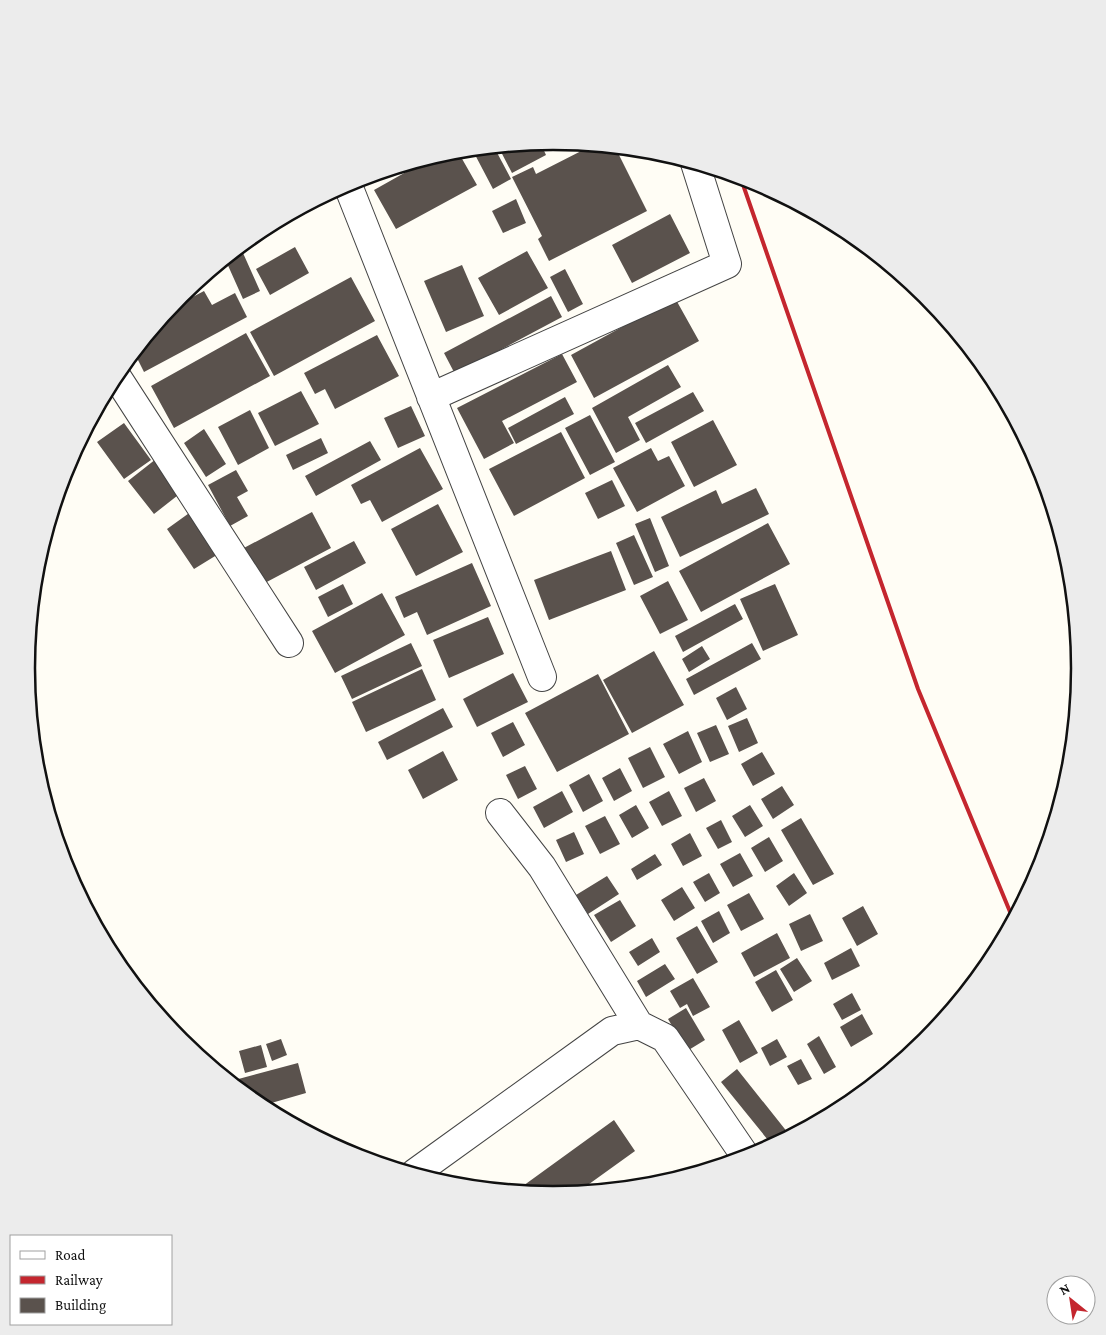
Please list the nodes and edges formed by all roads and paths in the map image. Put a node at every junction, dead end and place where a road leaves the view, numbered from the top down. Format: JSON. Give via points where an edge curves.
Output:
{"nodes":[{"id":1,"x":697,"y":170,"type":"edge"},
{"id":2,"x":350,"y":191,"type":"edge"},
{"id":3,"x":120,"y":382,"type":"edge"},
{"id":4,"x":431,"y":397,"type":"junction"},
{"id":5,"x":289,"y":643,"type":"dead end"},
{"id":6,"x":542,"y":677,"type":"dead end"},
{"id":7,"x":500,"y":813,"type":"dead end"},
{"id":8,"x":639,"y":1025,"type":"junction"},
{"id":9,"x":741,"y":1150,"type":"edge"},
{"id":10,"x":421,"y":1169,"type":"edge"}],
"edges":[{"from":1,"to":4,"type":"street","via":[[727,264]]},
{"from":2,"to":4,"type":"street"},
{"from":3,"to":5,"type":"street"},
{"from":4,"to":6,"type":"street"},
{"from":7,"to":8,"type":"street","via":[[542,867]]},
{"from":8,"to":9,"type":"street","via":[[665,1038]]},
{"from":8,"to":10,"type":"street","via":[[612,1031]]}]}
